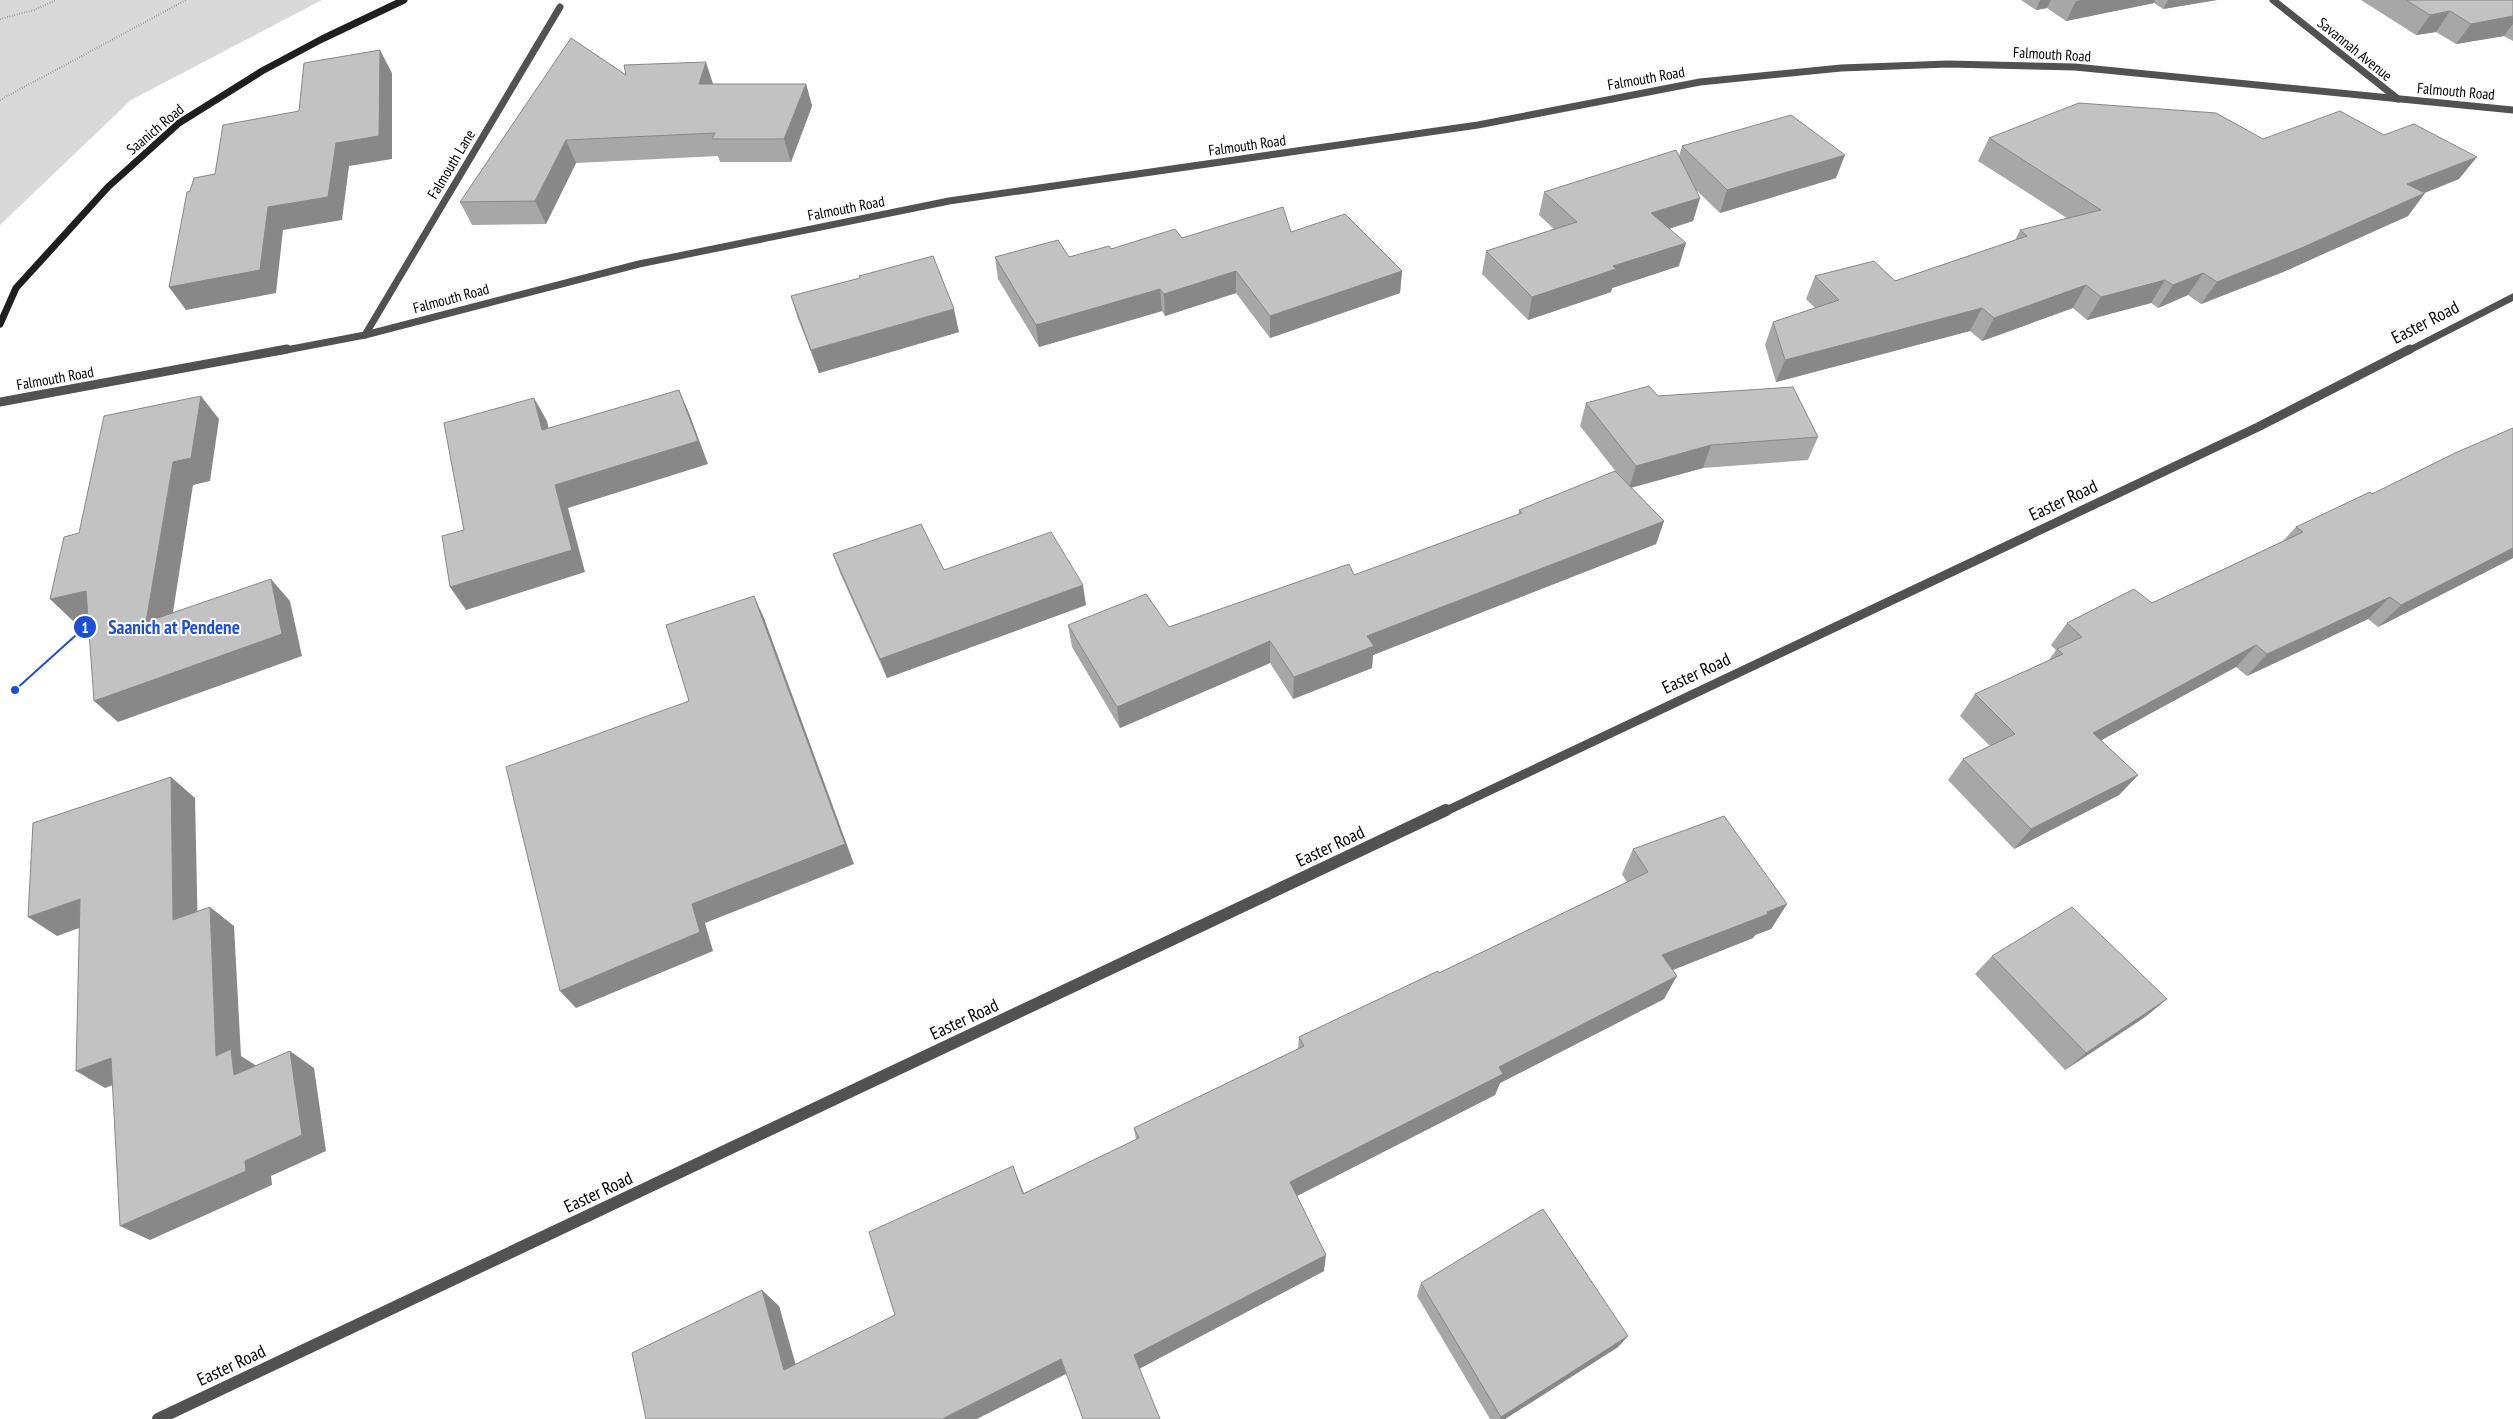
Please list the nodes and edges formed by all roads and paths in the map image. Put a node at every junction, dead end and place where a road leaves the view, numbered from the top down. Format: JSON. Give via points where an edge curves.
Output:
{"nodes":[{"id":1,"x":56,"y":0,"type":"edge"},
{"id":2,"x":186,"y":0,"type":"edge"},
{"id":3,"x":404,"y":0,"type":"edge"},
{"id":4,"x":2273,"y":0,"type":"edge"},
{"id":5,"x":560,"y":7,"type":"dead end"},
{"id":6,"x":0,"y":19,"type":"edge"},
{"id":7,"x":2398,"y":99,"type":"junction"},
{"id":8,"x":0,"y":100,"type":"edge"},
{"id":9,"x":2513,"y":110,"type":"edge"},
{"id":10,"x":2513,"y":297,"type":"edge"},
{"id":11,"x":0,"y":324,"type":"edge"},
{"id":12,"x":365,"y":335,"type":"junction"},
{"id":13,"x":0,"y":402,"type":"edge"},
{"id":14,"x":158,"y":1419,"type":"edge"}],
"edges":[{"from":1,"to":6,"type":"path"},
{"from":2,"to":8,"type":"path"},
{"from":3,"to":11,"type":"main road","name":"Saanich Road","via":[[262,71],[179,123],[108,187],[16,288]]},
{"from":4,"to":7,"type":"street","name":"Savannah Avenue"},
{"from":5,"to":12,"type":"street","name":"Falmouth Lane"},
{"from":7,"to":9,"type":"street","name":"Falmouth Road"},
{"from":7,"to":12,"type":"street","name":"Falmouth Road","via":[[2075,67],[1948,64],[1841,68],[1700,82],[1478,125],[948,202],[639,264]]},
{"from":10,"to":14,"type":"street","name":"Easter Road","via":[[2258,427]]},
{"from":12,"to":13,"type":"street","name":"Falmouth Road"}]}
